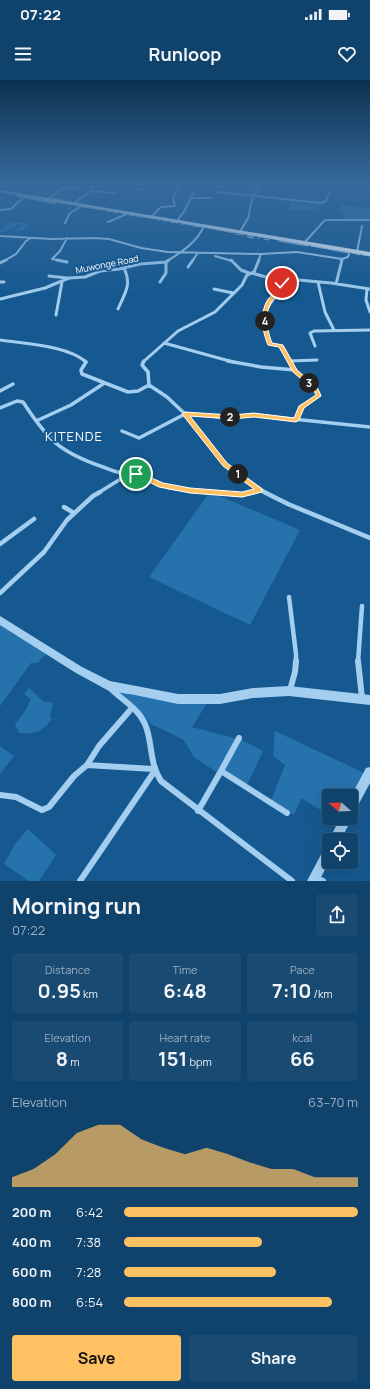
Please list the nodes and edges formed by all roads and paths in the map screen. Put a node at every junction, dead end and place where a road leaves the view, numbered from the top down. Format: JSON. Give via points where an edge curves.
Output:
{"nodes":[{"id":1,"x":112,"y":220,"type":"edge"},
{"id":2,"x":173,"y":220,"type":"edge"},
{"id":3,"x":246,"y":220,"type":"edge"},
{"id":4,"x":325,"y":220,"type":"edge"},
{"id":5,"x":331,"y":220,"type":"edge"},
{"id":6,"x":359,"y":220,"type":"edge"},
{"id":7,"x":177,"y":221,"type":"joint"},
{"id":8,"x":108,"y":222,"type":"dead end"},
{"id":9,"x":204,"y":226,"type":"junction"},
{"id":10,"x":362,"y":226,"type":"dead end"},
{"id":11,"x":240,"y":232,"type":"junction"},
{"id":12,"x":0,"y":236,"type":"edge"},
{"id":13,"x":31,"y":238,"type":"junction"},
{"id":14,"x":68,"y":238,"type":"junction"},
{"id":15,"x":304,"y":243,"type":"junction"},
{"id":16,"x":350,"y":251,"type":"junction"},
{"id":17,"x":181,"y":252,"type":"junction"},
{"id":18,"x":357,"y":252,"type":"junction"},
{"id":19,"x":198,"y":253,"type":"junction"},
{"id":20,"x":209,"y":254,"type":"junction"},
{"id":21,"x":262,"y":254,"type":"junction"},
{"id":22,"x":370,"y":254,"type":"edge"},
{"id":23,"x":342,"y":259,"type":"junction"},
{"id":24,"x":67,"y":262,"type":"dead end"},
{"id":25,"x":166,"y":262,"type":"junction"},
{"id":26,"x":0,"y":264,"type":"edge"},
{"id":27,"x":188,"y":267,"type":"dead end"},
{"id":28,"x":124,"y":268,"type":"junction"},
{"id":29,"x":250,"y":273,"type":"junction"},
{"id":30,"x":49,"y":276,"type":"dead end"},
{"id":31,"x":68,"y":278,"type":"junction"},
{"id":32,"x":281,"y":279,"type":"junction"},
{"id":33,"x":0,"y":282,"type":"edge"},
{"id":34,"x":4,"y":282,"type":"dead end"},
{"id":35,"x":62,"y":282,"type":"junction"},
{"id":36,"x":160,"y":282,"type":"dead end"},
{"id":37,"x":318,"y":282,"type":"junction"},
{"id":38,"x":336,"y":284,"type":"junction"},
{"id":39,"x":214,"y":289,"type":"dead end"},
{"id":40,"x":369,"y":289,"type":"edge"},
{"id":41,"x":233,"y":293,"type":"junction"},
{"id":42,"x":0,"y":299,"type":"edge"},
{"id":43,"x":118,"y":309,"type":"dead end"},
{"id":44,"x":370,"y":312,"type":"edge"},
{"id":45,"x":56,"y":315,"type":"dead end"},
{"id":46,"x":334,"y":330,"type":"junction"},
{"id":47,"x":370,"y":330,"type":"edge"},
{"id":48,"x":0,"y":340,"type":"edge"},
{"id":49,"x":164,"y":343,"type":"junction"},
{"id":50,"x":315,"y":346,"type":"dead end"},
{"id":51,"x":317,"y":360,"type":"dead end"},
{"id":52,"x":289,"y":361,"type":"junction"},
{"id":53,"x":294,"y":370,"type":"junction"},
{"id":54,"x":13,"y":384,"type":"dead end"},
{"id":55,"x":104,"y":384,"type":"junction"},
{"id":56,"x":149,"y":386,"type":"junction"},
{"id":57,"x":0,"y":391,"type":"edge"},
{"id":58,"x":0,"y":408,"type":"edge"},
{"id":59,"x":185,"y":414,"type":"junction"},
{"id":60,"x":296,"y":420,"type":"junction"},
{"id":61,"x":36,"y":421,"type":"junction"},
{"id":62,"x":370,"y":427,"type":"edge"},
{"id":63,"x":122,"y":431,"type":"dead end"},
{"id":64,"x":124,"y":474,"type":"junction"},
{"id":65,"x":260,"y":490,"type":"junction"},
{"id":66,"x":64,"y":507,"type":"dead end"},
{"id":67,"x":74,"y":513,"type":"junction"},
{"id":68,"x":34,"y":519,"type":"dead end"},
{"id":69,"x":370,"y":538,"type":"edge"},
{"id":70,"x":0,"y":544,"type":"edge"},
{"id":71,"x":0,"y":593,"type":"edge"},
{"id":72,"x":289,"y":597,"type":"dead end"},
{"id":73,"x":362,"y":606,"type":"dead end"},
{"id":74,"x":0,"y":620,"type":"edge"},
{"id":75,"x":109,"y":686,"type":"junction"},
{"id":76,"x":290,"y":690,"type":"junction"},
{"id":77,"x":366,"y":699,"type":"edge"},
{"id":78,"x":132,"y":708,"type":"junction"},
{"id":79,"x":239,"y":738,"type":"dead end"},
{"id":80,"x":87,"y":765,"type":"junction"},
{"id":81,"x":154,"y":770,"type":"junction"},
{"id":82,"x":221,"y":772,"type":"junction"},
{"id":83,"x":370,"y":772,"type":"edge"},
{"id":84,"x":358,"y":794,"type":"edge"},
{"id":85,"x":0,"y":796,"type":"edge"},
{"id":86,"x":198,"y":811,"type":"junction"},
{"id":87,"x":287,"y":814,"type":"dead end"},
{"id":88,"x":322,"y":868,"type":"edge"},
{"id":89,"x":317,"y":880,"type":"edge"},
{"id":90,"x":80,"y":881,"type":"edge"},
{"id":91,"x":292,"y":881,"type":"edge"}],
"edges":[{"from":1,"to":8,"type":"street"},
{"from":2,"to":7,"type":"main road"},
{"from":3,"to":11,"type":"street"},
{"from":4,"to":15,"type":"street"},
{"from":5,"to":6,"type":"street"},
{"from":7,"to":9,"type":"main road"},
{"from":9,"to":11,"type":"main road"},
{"from":9,"to":17,"type":"street","name":"Muwonge Road","via":[[200,235]]},
{"from":10,"to":18,"type":"street"},
{"from":11,"to":15,"type":"main road"},
{"from":12,"to":13,"type":"street"},
{"from":13,"to":14,"type":"street"},
{"from":13,"to":26,"type":"street","via":[[18,252]]},
{"from":14,"to":17,"type":"street","via":[[104,238],[150,249]]},
{"from":14,"to":24,"type":"street","via":[[52,259]]},
{"from":15,"to":16,"type":"main road"},
{"from":16,"to":18,"type":"main road"},
{"from":16,"to":23,"type":"street","via":[[348,256]]},
{"from":17,"to":19,"type":"street"},
{"from":17,"to":25,"type":"street","name":"Muwonge Road"},
{"from":18,"to":22,"type":"main road"},
{"from":19,"to":20,"type":"street"},
{"from":19,"to":27,"type":"street"},
{"from":20,"to":21,"type":"street"},
{"from":20,"to":29,"type":"street","via":[[230,259],[241,270]]},
{"from":21,"to":23,"type":"street","via":[[297,252]]},
{"from":21,"to":29,"type":"street","via":[[256,270]]},
{"from":23,"to":38,"type":"street"},
{"from":25,"to":28,"type":"street","name":"Muwonge Road"},
{"from":25,"to":36,"type":"street","via":[[166,273]]},
{"from":28,"to":31,"type":"street","name":"Muwonge Road","via":[[100,271],[85,277]]},
{"from":28,"to":43,"type":"street","via":[[129,283]]},
{"from":29,"to":32,"type":"street"},
{"from":29,"to":41,"type":"street"},
{"from":30,"to":31,"type":"street"},
{"from":31,"to":35,"type":"street","name":"Muwonge Road"},
{"from":32,"to":37,"type":"street"},
{"from":32,"to":52,"type":"street","via":[[282,291],[271,299],[266,307],[266,334],[270,344],[281,346]]},
{"from":33,"to":34,"type":"street"},
{"from":35,"to":42,"type":"street","name":"Muwonge Road"},
{"from":35,"to":45,"type":"street"},
{"from":37,"to":38,"type":"street"},
{"from":37,"to":46,"type":"street","via":[[325,312]]},
{"from":38,"to":40,"type":"street"},
{"from":39,"to":41,"type":"street"},
{"from":40,"to":44,"type":"street","via":[[366,300]]},
{"from":41,"to":49,"type":"street","via":[[215,312],[178,331]]},
{"from":46,"to":47,"type":"street"},
{"from":46,"to":50,"type":"street","via":[[311,333]]},
{"from":48,"to":55,"type":"street","via":[[60,349],[82,357],[86,362],[82,374]]},
{"from":49,"to":53,"type":"street","via":[[235,363]]},
{"from":49,"to":56,"type":"street","via":[[142,364],[149,375]]},
{"from":51,"to":52,"type":"street"},
{"from":52,"to":53,"type":"street"},
{"from":53,"to":60,"type":"street","via":[[319,394],[317,398],[301,407]]},
{"from":54,"to":57,"type":"street"},
{"from":55,"to":56,"type":"street","via":[[128,392]]},
{"from":55,"to":61,"type":"street","via":[[72,405]]},
{"from":56,"to":59,"type":"street","via":[[167,397]]},
{"from":58,"to":61,"type":"street","via":[[21,401]]},
{"from":59,"to":60,"type":"street","via":[[232,417],[254,415]]},
{"from":59,"to":63,"type":"street","via":[[139,438]]},
{"from":59,"to":65,"type":"street","via":[[225,464]]},
{"from":60,"to":62,"type":"street"},
{"from":61,"to":64,"type":"street","via":[[67,453]]},
{"from":64,"to":65,"type":"street","via":[[132,472],[162,485],[190,491],[242,495]]},
{"from":64,"to":67,"type":"street"},
{"from":65,"to":69,"type":"street"},
{"from":66,"to":67,"type":"street"},
{"from":67,"to":71,"type":"street","via":[[44,552]]},
{"from":68,"to":70,"type":"street"},
{"from":72,"to":76,"type":"street","via":[[296,654]]},
{"from":73,"to":77,"type":"street","via":[[357,649],[358,678]]},
{"from":74,"to":75,"type":"street"},
{"from":75,"to":76,"type":"street","via":[[173,699],[192,700]]},
{"from":75,"to":78,"type":"street"},
{"from":76,"to":77,"type":"street"},
{"from":78,"to":80,"type":"street","via":[[99,746]]},
{"from":78,"to":81,"type":"street","via":[[147,727]]},
{"from":79,"to":82,"type":"street"},
{"from":80,"to":81,"type":"street"},
{"from":80,"to":85,"type":"street","via":[[45,810],[16,797]]},
{"from":81,"to":86,"type":"street","via":[[161,781]]},
{"from":81,"to":90,"type":"street"},
{"from":82,"to":86,"type":"street"},
{"from":82,"to":87,"type":"street"},
{"from":83,"to":84,"type":"street"},
{"from":86,"to":91,"type":"street"},
{"from":88,"to":89,"type":"street"}]}
